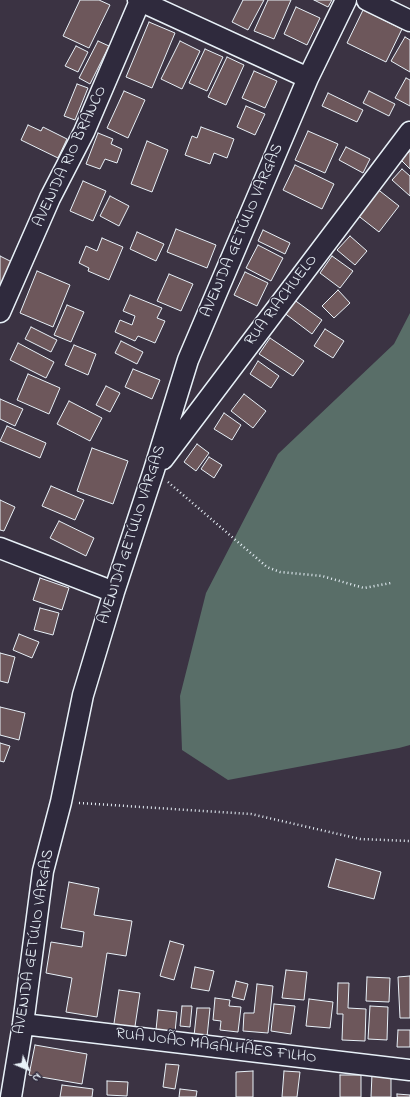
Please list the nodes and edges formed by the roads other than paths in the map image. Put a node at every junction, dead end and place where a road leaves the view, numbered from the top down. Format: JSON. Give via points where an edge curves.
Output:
{"nodes":[{"id":1,"x":346,"y":0,"type":"edge"},
{"id":2,"x":367,"y":0,"type":"edge"},
{"id":3,"x":139,"y":1,"type":"edge"},
{"id":4,"x":410,"y":21,"type":"edge"},
{"id":5,"x":308,"y":78,"type":"junction"},
{"id":6,"x":410,"y":132,"type":"edge"},
{"id":7,"x":0,"y":312,"type":"edge"},
{"id":8,"x":154,"y":470,"type":"junction"},
{"id":9,"x":0,"y":548,"type":"edge"},
{"id":10,"x":114,"y":592,"type":"junction"},
{"id":11,"x":23,"y":1024,"type":"junction"},
{"id":12,"x":410,"y":1070,"type":"edge"},
{"id":13,"x":11,"y":1097,"type":"edge"}],
"edges":[{"from":1,"to":5,"type":"street","name":"AVENIDA GETÚLIO VARGAS"},
{"from":2,"to":4,"type":"street"},
{"from":3,"to":5,"type":"street"},
{"from":3,"to":7,"type":"street","name":"AVENIDA RIO BRANCO","via":[[84,132],[50,198]]},
{"from":5,"to":8,"type":"street","name":"AVENIDA GETÚLIO VARGAS","via":[[188,360]]},
{"from":6,"to":8,"type":"street","name":"RUA RIACHUELO"},
{"from":8,"to":10,"type":"street","name":"AVENIDA GETÚLIO VARGAS"},
{"from":9,"to":10,"type":"street"},
{"from":10,"to":11,"type":"street","name":"AVENIDA GETÚLIO VARGAS","via":[[82,695],[61,802],[43,871]]},
{"from":11,"to":12,"type":"street","name":"RUA JOÃO MAGALHÃES FILHO"},
{"from":11,"to":13,"type":"street","name":"AVENIDA GETÚLIO VARGAS"}]}
